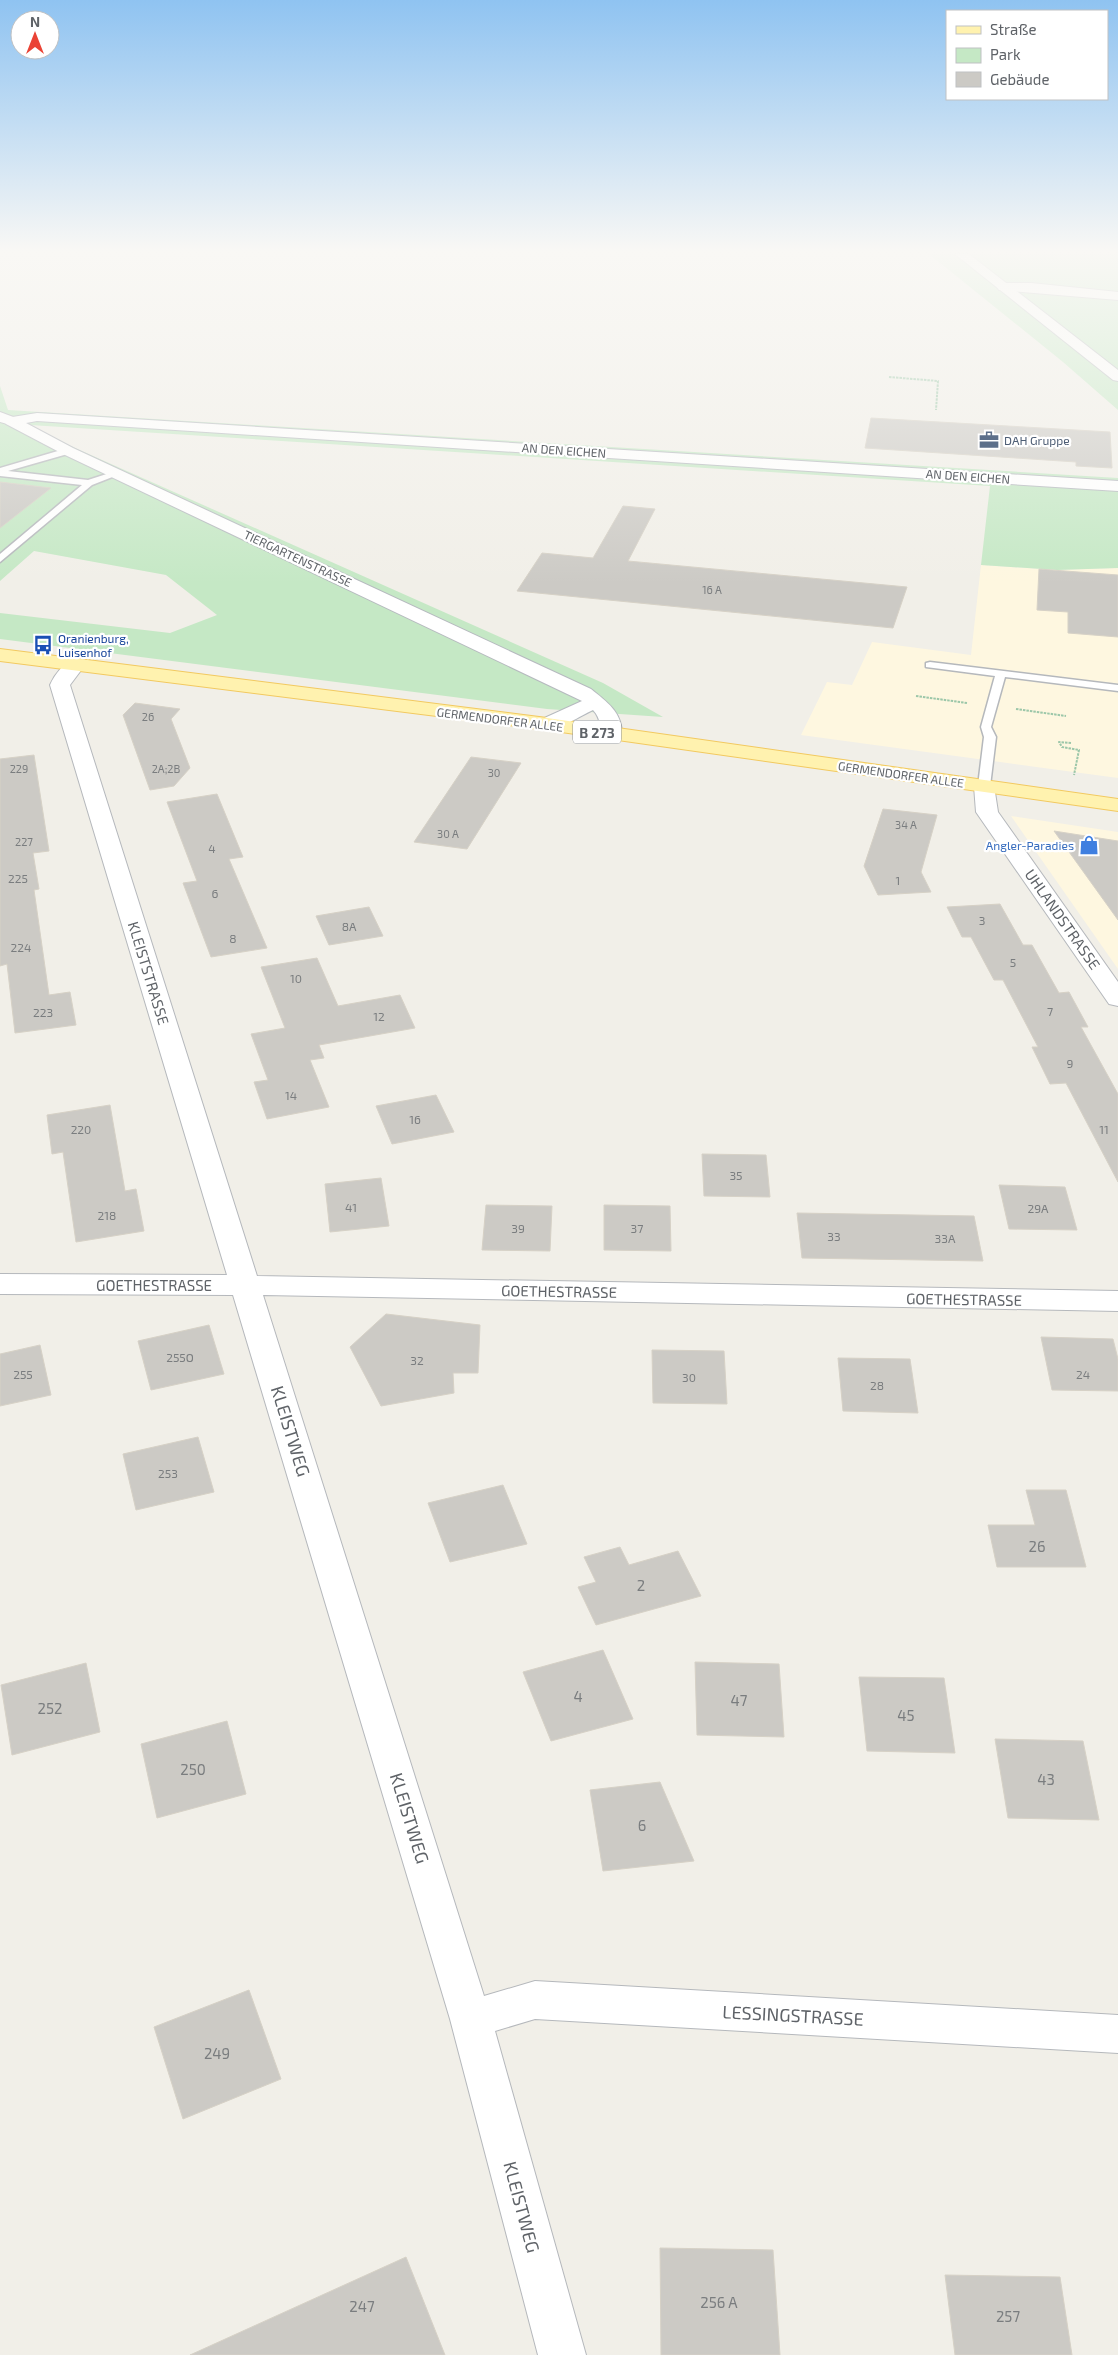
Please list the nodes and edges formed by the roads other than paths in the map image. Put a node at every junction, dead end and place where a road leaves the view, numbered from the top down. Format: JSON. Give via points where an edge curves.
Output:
{"nodes":[{"id":1,"x":1101,"y":364,"type":"edge"},
{"id":2,"x":1118,"y":377,"type":"edge"},
{"id":3,"x":5,"y":419,"type":"edge"},
{"id":4,"x":68,"y":451,"type":"junction"},
{"id":5,"x":0,"y":472,"type":"edge"},
{"id":6,"x":116,"y":474,"type":"junction"},
{"id":7,"x":89,"y":483,"type":"junction"},
{"id":8,"x":1118,"y":486,"type":"edge"},
{"id":9,"x":0,"y":559,"type":"edge"},
{"id":10,"x":0,"y":655,"type":"edge"},
{"id":11,"x":76,"y":665,"type":"junction"},
{"id":12,"x":930,"y":665,"type":"dead end"},
{"id":13,"x":1002,"y":674,"type":"junction"},
{"id":14,"x":1118,"y":688,"type":"edge"},
{"id":15,"x":595,"y":702,"type":"junction"},
{"id":16,"x":547,"y":724,"type":"junction"},
{"id":17,"x":612,"y":734,"type":"junction"},
{"id":18,"x":984,"y":786,"type":"junction"},
{"id":19,"x":1118,"y":805,"type":"edge"},
{"id":20,"x":1118,"y":999,"type":"edge"},
{"id":21,"x":0,"y":1284,"type":"edge"},
{"id":22,"x":246,"y":1285,"type":"junction"},
{"id":23,"x":1118,"y":1302,"type":"edge"},
{"id":24,"x":471,"y":2018,"type":"junction"},
{"id":25,"x":1118,"y":2034,"type":"edge"},
{"id":26,"x":562,"y":2355,"type":"edge"}],
"edges":[{"from":1,"to":2,"type":"street"},
{"from":3,"to":4,"type":"street","name":"TIERGARTENSTRASSE"},
{"from":3,"to":8,"type":"street","name":"AN DEN EICHEN","via":[[37,417]]},
{"from":4,"to":5,"type":"lane"},
{"from":4,"to":6,"type":"street","name":"TIERGARTENSTRASSE"},
{"from":5,"to":7,"type":"lane"},
{"from":6,"to":7,"type":"lane"},
{"from":6,"to":15,"type":"street","name":"TIERGARTENSTRASSE","via":[[423,616],[584,693]]},
{"from":7,"to":9,"type":"lane"},
{"from":10,"to":11,"type":"main road","name":"GERMENDORFER ALLEE","number":"B 273"},
{"from":11,"to":16,"type":"main road","name":"GERMENDORFER ALLEE","number":"B 273"},
{"from":11,"to":22,"type":"street","name":"KLEISTSTRASSE","via":[[62,678],[60,685]]},
{"from":12,"to":13,"type":"lane"},
{"from":13,"to":14,"type":"lane"},
{"from":13,"to":18,"type":"lane","via":[[986,727],[990,737]]},
{"from":15,"to":16,"type":"street"},
{"from":15,"to":17,"type":"street","name":"TIERGARTENSTRASSE","via":[[608,711],[613,724]]},
{"from":16,"to":17,"type":"main road","name":"GERMENDORFER ALLEE","number":"B 273"},
{"from":17,"to":18,"type":"main road","name":"GERMENDORFER ALLEE","number":"B 273"},
{"from":18,"to":19,"type":"main road","name":"GERMENDORFER ALLEE","number":"B 273"},
{"from":18,"to":20,"type":"street","name":"UHLANDSTRASSE","via":[[987,812]]},
{"from":21,"to":22,"type":"street","name":"GOETHESTRASSE"},
{"from":22,"to":23,"type":"street","name":"GOETHESTRASSE"},
{"from":22,"to":24,"type":"street","name":"KLEISTWEG"},
{"from":24,"to":25,"type":"street","name":"LESSINGSTRASSE","via":[[535,2000]]},
{"from":24,"to":26,"type":"street","name":"KLEISTWEG"}]}
